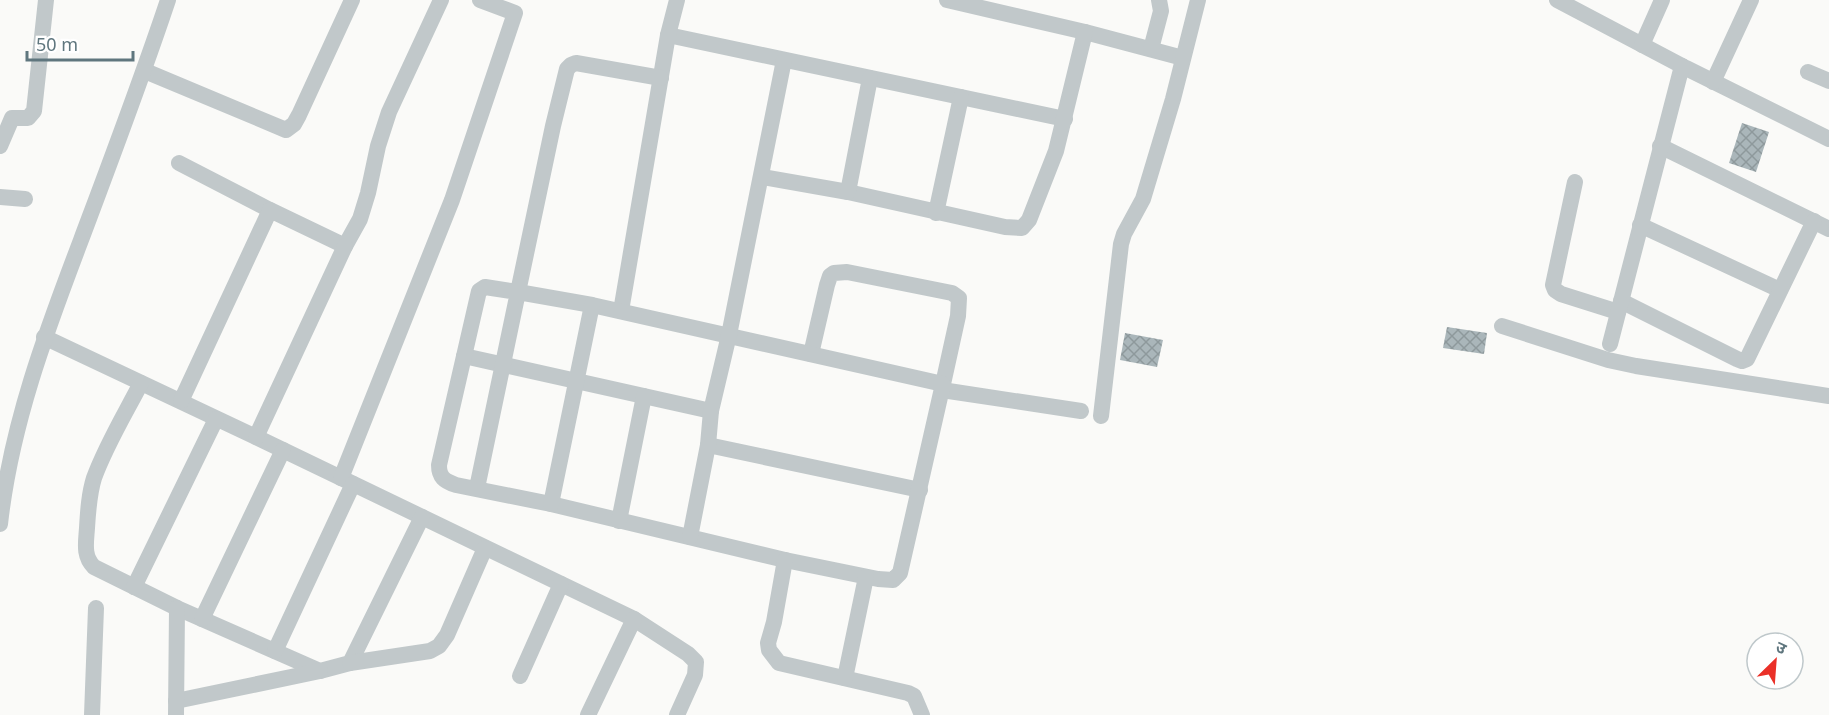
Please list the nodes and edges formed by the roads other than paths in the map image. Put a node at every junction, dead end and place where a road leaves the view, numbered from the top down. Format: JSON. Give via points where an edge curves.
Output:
{"nodes":[{"id":1,"x":46,"y":0,"type":"edge"},
{"id":2,"x":168,"y":0,"type":"edge"},
{"id":3,"x":352,"y":0,"type":"edge"},
{"id":4,"x":441,"y":0,"type":"edge"},
{"id":5,"x":480,"y":0,"type":"edge"},
{"id":6,"x":677,"y":0,"type":"edge"},
{"id":7,"x":947,"y":0,"type":"edge"},
{"id":8,"x":1160,"y":0,"type":"edge"},
{"id":9,"x":1198,"y":0,"type":"edge"},
{"id":10,"x":1557,"y":0,"type":"edge"},
{"id":11,"x":1662,"y":0,"type":"edge"},
{"id":12,"x":1751,"y":0,"type":"edge"},
{"id":13,"x":992,"y":5,"type":"edge"},
{"id":14,"x":518,"y":6,"type":"edge"},
{"id":15,"x":1084,"y":32,"type":"junction"},
{"id":16,"x":668,"y":35,"type":"junction"},
{"id":17,"x":1642,"y":45,"type":"junction"},
{"id":18,"x":1151,"y":49,"type":"junction"},
{"id":19,"x":1184,"y":58,"type":"junction"},
{"id":20,"x":784,"y":60,"type":"junction"},
{"id":21,"x":1682,"y":66,"type":"junction"},
{"id":22,"x":145,"y":71,"type":"junction"},
{"id":23,"x":1808,"y":72,"type":"dead end"},
{"id":24,"x":661,"y":78,"type":"junction"},
{"id":25,"x":870,"y":78,"type":"junction"},
{"id":26,"x":1829,"y":81,"type":"edge"},
{"id":27,"x":1713,"y":82,"type":"junction"},
{"id":28,"x":961,"y":97,"type":"junction"},
{"id":29,"x":6,"y":117,"type":"edge"},
{"id":30,"x":1065,"y":119,"type":"junction"},
{"id":31,"x":1829,"y":139,"type":"edge"},
{"id":32,"x":0,"y":146,"type":"edge"},
{"id":33,"x":1660,"y":146,"type":"junction"},
{"id":34,"x":179,"y":163,"type":"dead end"},
{"id":35,"x":762,"y":177,"type":"junction"},
{"id":36,"x":1575,"y":182,"type":"dead end"},
{"id":37,"x":848,"y":192,"type":"junction"},
{"id":38,"x":0,"y":197,"type":"edge"},
{"id":39,"x":26,"y":199,"type":"dead end"},
{"id":40,"x":270,"y":210,"type":"junction"},
{"id":41,"x":936,"y":213,"type":"junction"},
{"id":42,"x":1640,"y":225,"type":"junction"},
{"id":43,"x":1821,"y":225,"type":"edge"},
{"id":44,"x":345,"y":246,"type":"junction"},
{"id":45,"x":1780,"y":290,"type":"junction"},
{"id":46,"x":518,"y":292,"type":"junction"},
{"id":47,"x":592,"y":305,"type":"junction"},
{"id":48,"x":1619,"y":307,"type":"junction"},
{"id":49,"x":621,"y":311,"type":"junction"},
{"id":50,"x":1502,"y":326,"type":"dead end"},
{"id":51,"x":729,"y":335,"type":"junction"},
{"id":52,"x":44,"y":337,"type":"junction"},
{"id":53,"x":1610,"y":344,"type":"dead end"},
{"id":54,"x":811,"y":354,"type":"junction"},
{"id":55,"x":464,"y":356,"type":"junction"},
{"id":56,"x":504,"y":365,"type":"junction"},
{"id":57,"x":576,"y":381,"type":"junction"},
{"id":58,"x":141,"y":383,"type":"junction"},
{"id":59,"x":942,"y":387,"type":"junction"},
{"id":60,"x":644,"y":396,"type":"junction"},
{"id":61,"x":1829,"y":396,"type":"edge"},
{"id":62,"x":181,"y":401,"type":"junction"},
{"id":63,"x":711,"y":411,"type":"junction"},
{"id":64,"x":1081,"y":411,"type":"dead end"},
{"id":65,"x":1101,"y":416,"type":"dead end"},
{"id":66,"x":216,"y":418,"type":"junction"},
{"id":67,"x":256,"y":437,"type":"junction"},
{"id":68,"x":708,"y":445,"type":"junction"},
{"id":69,"x":283,"y":450,"type":"junction"},
{"id":70,"x":347,"y":481,"type":"junction"},
{"id":71,"x":477,"y":488,"type":"junction"},
{"id":72,"x":920,"y":490,"type":"junction"},
{"id":73,"x":551,"y":504,"type":"junction"},
{"id":74,"x":422,"y":517,"type":"junction"},
{"id":75,"x":619,"y":521,"type":"junction"},
{"id":76,"x":0,"y":524,"type":"edge"},
{"id":77,"x":690,"y":537,"type":"junction"},
{"id":78,"x":485,"y":548,"type":"junction"},
{"id":79,"x":785,"y":560,"type":"junction"},
{"id":80,"x":866,"y":577,"type":"junction"},
{"id":81,"x":561,"y":584,"type":"junction"},
{"id":82,"x":134,"y":587,"type":"junction"},
{"id":83,"x":96,"y":608,"type":"dead end"},
{"id":84,"x":177,"y":608,"type":"junction"},
{"id":85,"x":201,"y":619,"type":"junction"},
{"id":86,"x":634,"y":619,"type":"junction"},
{"id":87,"x":274,"y":651,"type":"junction"},
{"id":88,"x":350,"y":663,"type":"junction"},
{"id":89,"x":320,"y":671,"type":"junction"},
{"id":90,"x":520,"y":676,"type":"dead end"},
{"id":91,"x":845,"y":678,"type":"junction"},
{"id":92,"x":176,"y":708,"type":"edge"},
{"id":93,"x":92,"y":715,"type":"edge"},
{"id":94,"x":588,"y":715,"type":"edge"},
{"id":95,"x":677,"y":715,"type":"edge"},
{"id":96,"x":922,"y":715,"type":"edge"}],
"edges":[{"from":1,"to":29,"type":"street","via":[[34,111],[28,118]]},
{"from":2,"to":22,"type":"street"},
{"from":3,"to":22,"type":"street","via":[[299,115],[286,130]]},
{"from":4,"to":44,"type":"street","via":[[389,112],[360,219]]},
{"from":5,"to":14,"type":"street"},
{"from":6,"to":16,"type":"street"},
{"from":7,"to":13,"type":"street"},
{"from":8,"to":18,"type":"street"},
{"from":9,"to":19,"type":"street"},
{"from":10,"to":17,"type":"street"},
{"from":11,"to":17,"type":"street"},
{"from":12,"to":27,"type":"street"},
{"from":13,"to":15,"type":"street"},
{"from":14,"to":70,"type":"street","via":[[452,200]]},
{"from":15,"to":18,"type":"street"},
{"from":15,"to":30,"type":"street"},
{"from":16,"to":20,"type":"street"},
{"from":16,"to":24,"type":"street"},
{"from":17,"to":21,"type":"street"},
{"from":18,"to":19,"type":"street"},
{"from":19,"to":65,"type":"street","via":[[1143,199],[1121,244]]},
{"from":20,"to":25,"type":"street"},
{"from":20,"to":35,"type":"street"},
{"from":21,"to":27,"type":"street"},
{"from":21,"to":33,"type":"street"},
{"from":22,"to":52,"type":"street"},
{"from":23,"to":26,"type":"street"},
{"from":24,"to":46,"type":"street","via":[[576,63],[567,69]]},
{"from":24,"to":49,"type":"street"},
{"from":25,"to":28,"type":"street"},
{"from":25,"to":37,"type":"street"},
{"from":27,"to":31,"type":"street"},
{"from":28,"to":30,"type":"street"},
{"from":28,"to":41,"type":"street"},
{"from":29,"to":32,"type":"street"},
{"from":30,"to":41,"type":"street","via":[[1045,180],[1022,228]]},
{"from":33,"to":42,"type":"street"},
{"from":33,"to":43,"type":"street"},
{"from":34,"to":40,"type":"street"},
{"from":35,"to":37,"type":"street"},
{"from":35,"to":51,"type":"street"},
{"from":36,"to":48,"type":"street","via":[[1552,285],[1561,294]]},
{"from":37,"to":41,"type":"street"},
{"from":38,"to":39,"type":"street"},
{"from":40,"to":44,"type":"street"},
{"from":40,"to":62,"type":"street"},
{"from":42,"to":45,"type":"street"},
{"from":42,"to":48,"type":"street"},
{"from":43,"to":45,"type":"street"},
{"from":44,"to":67,"type":"street"},
{"from":45,"to":48,"type":"street","via":[[1751,354],[1742,361]]},
{"from":46,"to":47,"type":"street"},
{"from":46,"to":55,"type":"street","via":[[485,287],[479,291]]},
{"from":46,"to":56,"type":"street"},
{"from":47,"to":49,"type":"street"},
{"from":47,"to":57,"type":"street"},
{"from":48,"to":53,"type":"street"},
{"from":49,"to":51,"type":"street"},
{"from":50,"to":61,"type":"street","via":[[1636,366]]},
{"from":51,"to":54,"type":"street"},
{"from":51,"to":63,"type":"street"},
{"from":52,"to":58,"type":"street"},
{"from":52,"to":76,"type":"street","via":[[24,402]]},
{"from":54,"to":59,"type":"street"},
{"from":54,"to":59,"type":"street","via":[[827,285],[834,273],[847,272],[952,293],[959,298],[959,306]]},
{"from":55,"to":56,"type":"street"},
{"from":55,"to":71,"type":"street","via":[[439,473],[448,482]]},
{"from":56,"to":57,"type":"street"},
{"from":56,"to":71,"type":"street"},
{"from":57,"to":60,"type":"street"},
{"from":57,"to":73,"type":"street"},
{"from":58,"to":62,"type":"street"},
{"from":58,"to":82,"type":"street","via":[[94,479],[85,552],[94,567]]},
{"from":59,"to":64,"type":"street"},
{"from":59,"to":72,"type":"street"},
{"from":60,"to":63,"type":"street"},
{"from":60,"to":75,"type":"street"},
{"from":62,"to":66,"type":"street"},
{"from":63,"to":68,"type":"street"},
{"from":66,"to":67,"type":"street"},
{"from":66,"to":82,"type":"street"},
{"from":67,"to":69,"type":"street"},
{"from":68,"to":72,"type":"street"},
{"from":68,"to":77,"type":"street"},
{"from":69,"to":70,"type":"street"},
{"from":69,"to":85,"type":"street"},
{"from":70,"to":74,"type":"street"},
{"from":70,"to":87,"type":"street"},
{"from":71,"to":73,"type":"street"},
{"from":72,"to":80,"type":"street","via":[[900,573],[893,580]]},
{"from":73,"to":75,"type":"street"},
{"from":74,"to":78,"type":"street"},
{"from":74,"to":88,"type":"street"},
{"from":75,"to":77,"type":"street"},
{"from":77,"to":79,"type":"street"},
{"from":78,"to":81,"type":"street"},
{"from":78,"to":88,"type":"street","via":[[439,646],[418,654]]},
{"from":79,"to":80,"type":"street"},
{"from":79,"to":91,"type":"street","via":[[769,650],[779,663]]},
{"from":80,"to":91,"type":"street"},
{"from":81,"to":86,"type":"street"},
{"from":81,"to":90,"type":"street"},
{"from":82,"to":84,"type":"street"},
{"from":83,"to":93,"type":"street"},
{"from":84,"to":85,"type":"street"},
{"from":84,"to":92,"type":"street"},
{"from":85,"to":87,"type":"street"},
{"from":86,"to":94,"type":"street"},
{"from":86,"to":95,"type":"street","via":[[696,662],[695,675]]},
{"from":87,"to":89,"type":"street"},
{"from":88,"to":89,"type":"street"},
{"from":89,"to":92,"type":"street"},
{"from":91,"to":96,"type":"street","via":[[908,693],[914,696]]}]}
